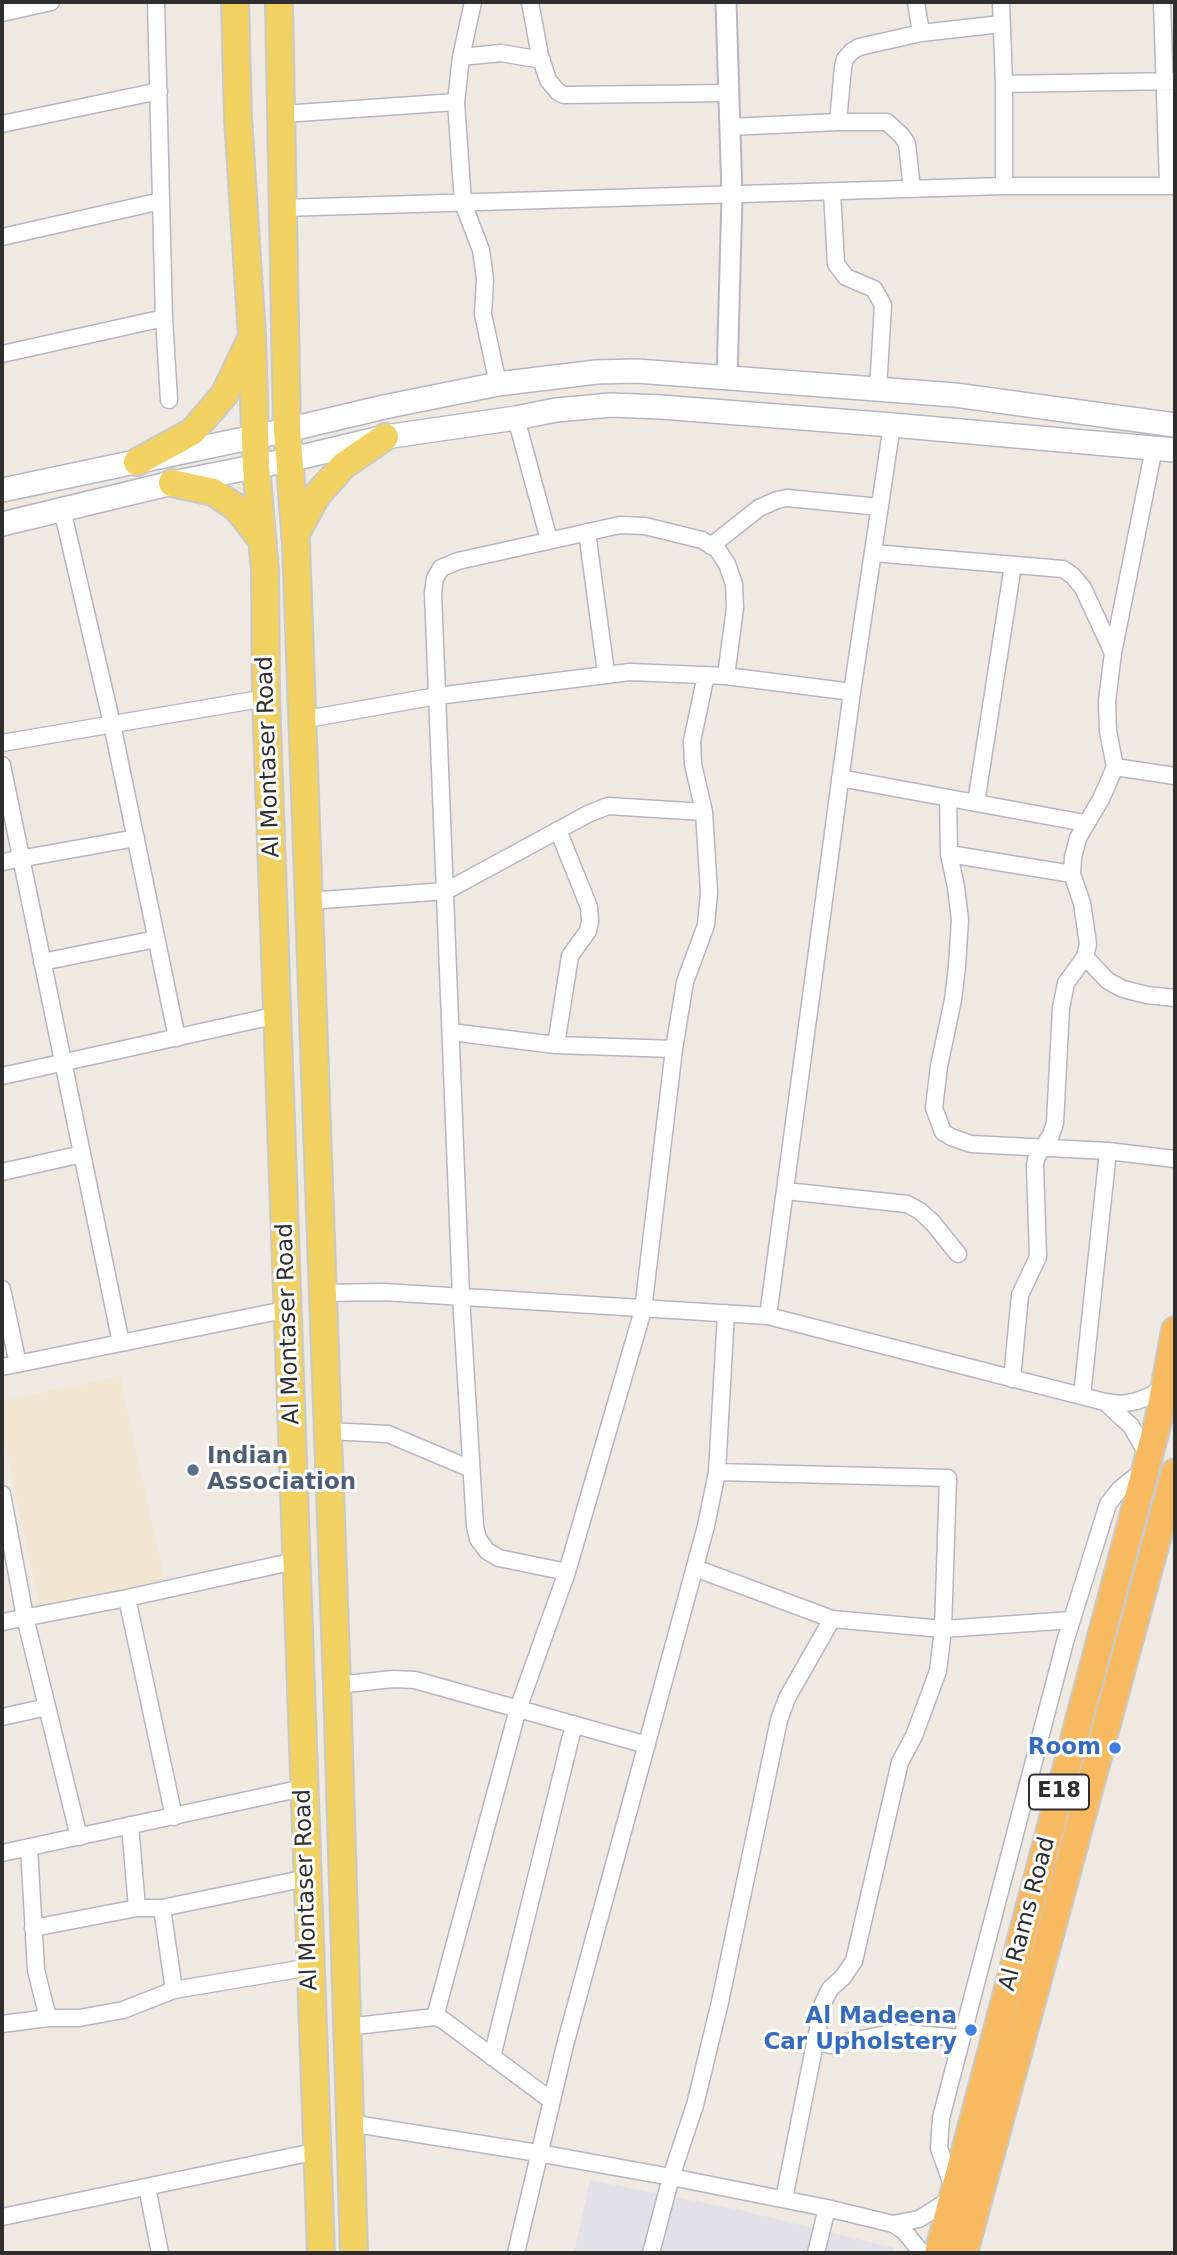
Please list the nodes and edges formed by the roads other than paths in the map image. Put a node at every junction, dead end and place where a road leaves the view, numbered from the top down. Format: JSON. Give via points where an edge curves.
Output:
{"nodes":[{"id":1,"x":51,"y":2,"type":"edge"},
{"id":2,"x":156,"y":2,"type":"edge"},
{"id":3,"x":235,"y":2,"type":"edge"},
{"id":4,"x":279,"y":2,"type":"edge"},
{"id":5,"x":473,"y":2,"type":"edge"},
{"id":6,"x":530,"y":2,"type":"edge"},
{"id":7,"x":726,"y":2,"type":"edge"},
{"id":8,"x":916,"y":2,"type":"edge"},
{"id":9,"x":1001,"y":2,"type":"edge"},
{"id":10,"x":1162,"y":2,"type":"edge"},
{"id":11,"x":2,"y":13,"type":"edge"},
{"id":12,"x":1002,"y":24,"type":"junction"},
{"id":13,"x":921,"y":33,"type":"junction"},
{"id":14,"x":461,"y":57,"type":"junction"},
{"id":15,"x":542,"y":60,"type":"junction"},
{"id":16,"x":1170,"y":81,"type":"edge"},
{"id":17,"x":1004,"y":84,"type":"junction"},
{"id":18,"x":159,"y":91,"type":"junction"},
{"id":19,"x":728,"y":93,"type":"junction"},
{"id":20,"x":456,"y":102,"type":"junction"},
{"id":21,"x":282,"y":114,"type":"junction"},
{"id":22,"x":838,"y":121,"type":"junction"},
{"id":23,"x":2,"y":124,"type":"edge"},
{"id":24,"x":729,"y":127,"type":"junction"},
{"id":25,"x":1004,"y":186,"type":"junction"},
{"id":26,"x":1172,"y":186,"type":"edge"},
{"id":27,"x":912,"y":189,"type":"junction"},
{"id":28,"x":832,"y":192,"type":"junction"},
{"id":29,"x":732,"y":196,"type":"junction"},
{"id":30,"x":161,"y":201,"type":"junction"},
{"id":31,"x":463,"y":204,"type":"junction"},
{"id":32,"x":282,"y":208,"type":"junction"},
{"id":33,"x":2,"y":237,"type":"edge"},
{"id":34,"x":164,"y":318,"type":"junction"},
{"id":35,"x":252,"y":336,"type":"junction"},
{"id":36,"x":2,"y":354,"type":"edge"},
{"id":37,"x":727,"y":379,"type":"junction"},
{"id":38,"x":498,"y":384,"type":"junction"},
{"id":39,"x":878,"y":390,"type":"junction"},
{"id":40,"x":980,"y":398,"type":"junction"},
{"id":41,"x":169,"y":400,"type":"dead end"},
{"id":42,"x":516,"y":418,"type":"junction"},
{"id":43,"x":892,"y":425,"type":"junction"},
{"id":44,"x":1175,"y":425,"type":"edge"},
{"id":45,"x":287,"y":430,"type":"junction"},
{"id":46,"x":256,"y":436,"type":"junction"},
{"id":47,"x":385,"y":437,"type":"junction"},
{"id":48,"x":1165,"y":449,"type":"edge"},
{"id":49,"x":289,"y":460,"type":"junction"},
{"id":50,"x":136,"y":462,"type":"junction"},
{"id":51,"x":257,"y":466,"type":"junction"},
{"id":52,"x":172,"y":482,"type":"junction"},
{"id":53,"x":2,"y":489,"type":"edge"},
{"id":54,"x":880,"y":507,"type":"junction"},
{"id":55,"x":62,"y":509,"type":"junction"},
{"id":56,"x":2,"y":524,"type":"edge"},
{"id":57,"x":587,"y":532,"type":"junction"},
{"id":58,"x":295,"y":535,"type":"junction"},
{"id":59,"x":261,"y":538,"type":"junction"},
{"id":60,"x":549,"y":540,"type":"junction"},
{"id":61,"x":712,"y":546,"type":"junction"},
{"id":62,"x":873,"y":553,"type":"junction"},
{"id":63,"x":1013,"y":565,"type":"junction"},
{"id":64,"x":1113,"y":653,"type":"junction"},
{"id":65,"x":606,"y":673,"type":"junction"},
{"id":66,"x":706,"y":675,"type":"junction"},
{"id":67,"x":726,"y":676,"type":"junction"},
{"id":68,"x":852,"y":692,"type":"junction"},
{"id":69,"x":437,"y":696,"type":"junction"},
{"id":70,"x":266,"y":698,"type":"junction"},
{"id":71,"x":301,"y":720,"type":"junction"},
{"id":72,"x":112,"y":724,"type":"junction"},
{"id":73,"x":2,"y":743,"type":"edge"},
{"id":74,"x":2,"y":765,"type":"edge"},
{"id":75,"x":1115,"y":767,"type":"junction"},
{"id":76,"x":1175,"y":776,"type":"edge"},
{"id":77,"x":840,"y":778,"type":"junction"},
{"id":78,"x":948,"y":798,"type":"junction"},
{"id":79,"x":976,"y":803,"type":"junction"},
{"id":80,"x":704,"y":812,"type":"junction"},
{"id":81,"x":1085,"y":823,"type":"junction"},
{"id":82,"x":558,"y":830,"type":"junction"},
{"id":83,"x":136,"y":838,"type":"junction"},
{"id":84,"x":949,"y":854,"type":"junction"},
{"id":85,"x":20,"y":858,"type":"junction"},
{"id":86,"x":2,"y":862,"type":"edge"},
{"id":87,"x":1072,"y":874,"type":"junction"},
{"id":88,"x":446,"y":891,"type":"junction"},
{"id":89,"x":308,"y":901,"type":"junction"},
{"id":90,"x":156,"y":939,"type":"junction"},
{"id":91,"x":1084,"y":957,"type":"junction"},
{"id":92,"x":42,"y":962,"type":"junction"},
{"id":93,"x":1175,"y":998,"type":"edge"},
{"id":94,"x":278,"y":1015,"type":"junction"},
{"id":95,"x":451,"y":1032,"type":"junction"},
{"id":96,"x":177,"y":1038,"type":"junction"},
{"id":97,"x":556,"y":1045,"type":"junction"},
{"id":98,"x":674,"y":1049,"type":"junction"},
{"id":99,"x":63,"y":1063,"type":"junction"},
{"id":100,"x":2,"y":1076,"type":"edge"},
{"id":101,"x":1043,"y":1147,"type":"junction"},
{"id":102,"x":1108,"y":1152,"type":"junction"},
{"id":103,"x":82,"y":1154,"type":"junction"},
{"id":104,"x":1175,"y":1159,"type":"edge"},
{"id":105,"x":2,"y":1172,"type":"edge"},
{"id":106,"x":786,"y":1191,"type":"junction"},
{"id":107,"x":958,"y":1254,"type":"dead end"},
{"id":108,"x":2,"y":1289,"type":"edge"},
{"id":109,"x":322,"y":1293,"type":"junction"},
{"id":110,"x":461,"y":1296,"type":"junction"},
{"id":111,"x":289,"y":1309,"type":"junction"},
{"id":112,"x":643,"y":1310,"type":"junction"},
{"id":113,"x":726,"y":1313,"type":"junction"},
{"id":114,"x":768,"y":1316,"type":"junction"},
{"id":115,"x":1175,"y":1330,"type":"edge"},
{"id":116,"x":121,"y":1343,"type":"junction"},
{"id":117,"x":10,"y":1365,"type":"edge"},
{"id":118,"x":1012,"y":1379,"type":"junction"},
{"id":119,"x":1165,"y":1384,"type":"junction"},
{"id":120,"x":1082,"y":1396,"type":"junction"},
{"id":121,"x":1105,"y":1402,"type":"junction"},
{"id":122,"x":327,"y":1431,"type":"junction"},
{"id":123,"x":1147,"y":1463,"type":"junction"},
{"id":124,"x":471,"y":1469,"type":"junction"},
{"id":125,"x":717,"y":1472,"type":"junction"},
{"id":126,"x":1175,"y":1472,"type":"edge"},
{"id":127,"x":2,"y":1494,"type":"edge"},
{"id":128,"x":295,"y":1561,"type":"junction"},
{"id":129,"x":695,"y":1567,"type":"junction"},
{"id":130,"x":567,"y":1572,"type":"junction"},
{"id":131,"x":127,"y":1598,"type":"junction"},
{"id":132,"x":25,"y":1617,"type":"junction"},
{"id":133,"x":832,"y":1619,"type":"junction"},
{"id":134,"x":1072,"y":1620,"type":"junction"},
{"id":135,"x":2,"y":1622,"type":"edge"},
{"id":136,"x":943,"y":1629,"type":"junction"},
{"id":137,"x":337,"y":1685,"type":"junction"},
{"id":138,"x":47,"y":1707,"type":"junction"},
{"id":139,"x":518,"y":1709,"type":"junction"},
{"id":140,"x":2,"y":1717,"type":"edge"},
{"id":141,"x":574,"y":1724,"type":"junction"},
{"id":142,"x":647,"y":1745,"type":"junction"},
{"id":143,"x":303,"y":1788,"type":"junction"},
{"id":144,"x":174,"y":1817,"type":"junction"},
{"id":145,"x":130,"y":1825,"type":"junction"},
{"id":146,"x":79,"y":1837,"type":"junction"},
{"id":147,"x":29,"y":1847,"type":"junction"},
{"id":148,"x":2,"y":1853,"type":"edge"},
{"id":149,"x":307,"y":1878,"type":"junction"},
{"id":150,"x":162,"y":1908,"type":"junction"},
{"id":151,"x":137,"y":1909,"type":"junction"},
{"id":152,"x":33,"y":1928,"type":"junction"},
{"id":153,"x":311,"y":1967,"type":"junction"},
{"id":154,"x":174,"y":1990,"type":"junction"},
{"id":155,"x":435,"y":2017,"type":"junction"},
{"id":156,"x":48,"y":2018,"type":"junction"},
{"id":157,"x":2,"y":2024,"type":"edge"},
{"id":158,"x":346,"y":2027,"type":"junction"},
{"id":159,"x":962,"y":2038,"type":"junction"},
{"id":160,"x":816,"y":2041,"type":"junction"},
{"id":161,"x":492,"y":2057,"type":"junction"},
{"id":162,"x":552,"y":2101,"type":"junction"},
{"id":163,"x":349,"y":2123,"type":"junction"},
{"id":164,"x":318,"y":2151,"type":"junction"},
{"id":165,"x":538,"y":2153,"type":"junction"},
{"id":166,"x":671,"y":2177,"type":"junction"},
{"id":167,"x":147,"y":2187,"type":"junction"},
{"id":168,"x":955,"y":2193,"type":"junction"},
{"id":169,"x":784,"y":2199,"type":"junction"},
{"id":170,"x":827,"y":2208,"type":"junction"},
{"id":171,"x":2,"y":2217,"type":"edge"},
{"id":172,"x":893,"y":2224,"type":"junction"},
{"id":173,"x":160,"y":2253,"type":"edge"},
{"id":174,"x":321,"y":2253,"type":"edge"},
{"id":175,"x":354,"y":2253,"type":"edge"},
{"id":176,"x":516,"y":2253,"type":"edge"},
{"id":177,"x":651,"y":2253,"type":"edge"},
{"id":178,"x":816,"y":2253,"type":"edge"},
{"id":179,"x":922,"y":2253,"type":"edge"},
{"id":180,"x":938,"y":2253,"type":"edge"},
{"id":181,"x":964,"y":2253,"type":"edge"}],
"edges":[{"from":1,"to":11,"type":"street"},
{"from":2,"to":18,"type":"street"},
{"from":3,"to":35,"type":"main road","name":"Al Montaser Road"},
{"from":4,"to":21,"type":"main road","name":"Al Montaser Road"},
{"from":5,"to":14,"type":"street"},
{"from":6,"to":15,"type":"street"},
{"from":7,"to":19,"type":"street"},
{"from":8,"to":13,"type":"street"},
{"from":9,"to":12,"type":"street"},
{"from":10,"to":16,"type":"street"},
{"from":12,"to":13,"type":"street"},
{"from":12,"to":17,"type":"street"},
{"from":13,"to":22,"type":"street","via":[[852,51],[843,67]]},
{"from":14,"to":15,"type":"street","via":[[501,53]]},
{"from":14,"to":20,"type":"street"},
{"from":15,"to":19,"type":"street","via":[[548,80],[564,95]]},
{"from":16,"to":17,"type":"street"},
{"from":16,"to":26,"type":"street"},
{"from":17,"to":25,"type":"street"},
{"from":18,"to":23,"type":"street"},
{"from":18,"to":30,"type":"street"},
{"from":19,"to":24,"type":"street"},
{"from":20,"to":21,"type":"street"},
{"from":20,"to":31,"type":"street"},
{"from":21,"to":32,"type":"main road","name":"Al Montaser Road"},
{"from":22,"to":24,"type":"street"},
{"from":22,"to":27,"type":"street","via":[[887,122],[894,127],[907,144]]},
{"from":24,"to":29,"type":"street"},
{"from":25,"to":26,"type":"street"},
{"from":25,"to":27,"type":"street"},
{"from":27,"to":28,"type":"street"},
{"from":28,"to":29,"type":"street"},
{"from":28,"to":39,"type":"street","via":[[836,264],[846,277],[874,289],[883,305]]},
{"from":29,"to":31,"type":"street"},
{"from":29,"to":37,"type":"street"},
{"from":30,"to":33,"type":"street"},
{"from":30,"to":34,"type":"street"},
{"from":31,"to":32,"type":"street"},
{"from":31,"to":38,"type":"street","via":[[481,250],[483,314]]},
{"from":32,"to":45,"type":"main road","name":"Al Montaser Road"},
{"from":34,"to":36,"type":"street"},
{"from":34,"to":41,"type":"street"},
{"from":35,"to":46,"type":"main road","name":"Al Montaser Road"},
{"from":35,"to":50,"type":"main road","via":[[224,395],[192,432]]},
{"from":37,"to":38,"type":"main road","via":[[637,371]]},
{"from":37,"to":39,"type":"main road"},
{"from":38,"to":45,"type":"main road"},
{"from":39,"to":40,"type":"main road"},
{"from":40,"to":43,"type":"main road","via":[[978,417],[968,425],[907,419]]},
{"from":40,"to":44,"type":"main road"},
{"from":42,"to":43,"type":"main road","via":[[611,405]]},
{"from":42,"to":47,"type":"main road"},
{"from":42,"to":60,"type":"street"},
{"from":43,"to":48,"type":"main road"},
{"from":43,"to":54,"type":"street"},
{"from":45,"to":46,"type":"main road"},
{"from":45,"to":49,"type":"main road","name":"Al Montaser Road"},
{"from":46,"to":50,"type":"main road"},
{"from":46,"to":51,"type":"main road","name":"Al Montaser Road"},
{"from":47,"to":49,"type":"main road"},
{"from":47,"to":58,"type":"main road","via":[[342,466],[317,495]]},
{"from":48,"to":64,"type":"street"},
{"from":49,"to":51,"type":"main road"},
{"from":49,"to":58,"type":"main road","name":"Al Montaser Road"},
{"from":50,"to":53,"type":"main road"},
{"from":51,"to":52,"type":"main road"},
{"from":51,"to":59,"type":"main road","name":"Al Montaser Road"},
{"from":52,"to":55,"type":"main road"},
{"from":52,"to":59,"type":"main road","via":[[213,492],[237,508]]},
{"from":54,"to":61,"type":"street","via":[[777,500],[759,508]]},
{"from":54,"to":62,"type":"street"},
{"from":55,"to":56,"type":"main road"},
{"from":55,"to":72,"type":"street"},
{"from":57,"to":60,"type":"street"},
{"from":57,"to":61,"type":"street","via":[[620,525],[645,526]]},
{"from":57,"to":65,"type":"street"},
{"from":58,"to":71,"type":"main road","name":"Al Montaser Road"},
{"from":59,"to":70,"type":"main road","name":"Al Montaser Road"},
{"from":60,"to":69,"type":"street","via":[[441,568],[433,593]]},
{"from":61,"to":67,"type":"street","via":[[727,564],[734,583]]},
{"from":62,"to":63,"type":"street"},
{"from":62,"to":68,"type":"street"},
{"from":63,"to":64,"type":"street","via":[[1063,569],[1073,576]]},
{"from":63,"to":79,"type":"street"},
{"from":64,"to":75,"type":"street","via":[[1107,701]]},
{"from":65,"to":66,"type":"street"},
{"from":65,"to":69,"type":"street"},
{"from":66,"to":67,"type":"street"},
{"from":66,"to":80,"type":"street","via":[[692,741],[692,764]]},
{"from":67,"to":68,"type":"street"},
{"from":68,"to":77,"type":"street"},
{"from":69,"to":71,"type":"street"},
{"from":69,"to":88,"type":"street"},
{"from":70,"to":72,"type":"street"},
{"from":70,"to":94,"type":"main road","name":"Al Montaser Road"},
{"from":71,"to":89,"type":"main road","name":"Al Montaser Road"},
{"from":72,"to":73,"type":"street"},
{"from":72,"to":83,"type":"street"},
{"from":74,"to":85,"type":"street"},
{"from":75,"to":76,"type":"street"},
{"from":75,"to":81,"type":"street"},
{"from":77,"to":78,"type":"street"},
{"from":77,"to":106,"type":"street"},
{"from":78,"to":79,"type":"street"},
{"from":78,"to":84,"type":"street"},
{"from":79,"to":81,"type":"street"},
{"from":80,"to":82,"type":"street","via":[[608,806]]},
{"from":80,"to":98,"type":"street","via":[[709,892],[706,925],[685,982]]},
{"from":81,"to":87,"type":"street"},
{"from":82,"to":88,"type":"street"},
{"from":82,"to":97,"type":"street","via":[[590,921],[570,956]]},
{"from":83,"to":85,"type":"street"},
{"from":83,"to":90,"type":"street"},
{"from":84,"to":87,"type":"street"},
{"from":84,"to":101,"type":"street","via":[[960,920],[936,1118],[943,1132],[971,1144]]},
{"from":85,"to":86,"type":"street"},
{"from":85,"to":92,"type":"street"},
{"from":87,"to":91,"type":"street","via":[[1087,930]]},
{"from":88,"to":89,"type":"street"},
{"from":88,"to":95,"type":"street"},
{"from":89,"to":109,"type":"main road","name":"Al Montaser Road"},
{"from":90,"to":92,"type":"street"},
{"from":90,"to":96,"type":"street"},
{"from":91,"to":93,"type":"street","via":[[1123,989]]},
{"from":91,"to":101,"type":"street","via":[[1066,984],[1055,1123]]},
{"from":92,"to":99,"type":"street"},
{"from":94,"to":96,"type":"street"},
{"from":94,"to":111,"type":"main road","name":"Al Montaser Road"},
{"from":95,"to":97,"type":"street"},
{"from":95,"to":110,"type":"street"},
{"from":96,"to":99,"type":"street"},
{"from":97,"to":98,"type":"street"},
{"from":98,"to":112,"type":"street"},
{"from":99,"to":100,"type":"street"},
{"from":99,"to":103,"type":"street"},
{"from":101,"to":102,"type":"street"},
{"from":101,"to":118,"type":"street","via":[[1035,1176],[1038,1257],[1020,1295]]},
{"from":102,"to":104,"type":"street"},
{"from":102,"to":120,"type":"street"},
{"from":103,"to":105,"type":"street"},
{"from":103,"to":116,"type":"street"},
{"from":106,"to":107,"type":"street","via":[[907,1204],[933,1223]]},
{"from":106,"to":114,"type":"street"},
{"from":108,"to":117,"type":"street"},
{"from":109,"to":110,"type":"street"},
{"from":109,"to":122,"type":"main road","name":"Al Montaser Road"},
{"from":110,"to":112,"type":"street"},
{"from":110,"to":124,"type":"street"},
{"from":111,"to":116,"type":"street"},
{"from":111,"to":128,"type":"main road","name":"Al Montaser Road"},
{"from":112,"to":113,"type":"street"},
{"from":112,"to":130,"type":"street"},
{"from":113,"to":114,"type":"street"},
{"from":113,"to":125,"type":"street"},
{"from":114,"to":118,"type":"street"},
{"from":115,"to":119,"type":"highway","name":"Al Rams Road","number":"E18"},
{"from":116,"to":117,"type":"street"},
{"from":118,"to":120,"type":"street"},
{"from":119,"to":121,"type":"street","via":[[1137,1401]]},
{"from":119,"to":123,"type":"highway","name":"Al Rams Road","number":"E18"},
{"from":120,"to":121,"type":"street"},
{"from":121,"to":123,"type":"street","via":[[1131,1426]]},
{"from":122,"to":124,"type":"street","via":[[388,1434]]},
{"from":122,"to":137,"type":"main road","name":"Al Montaser Road"},
{"from":123,"to":134,"type":"street","via":[[1108,1504]]},
{"from":123,"to":168,"type":"highway","name":"Al Rams Road","number":"E18"},
{"from":124,"to":130,"type":"street","via":[[475,1526],[486,1551],[499,1558]]},
{"from":125,"to":129,"type":"street"},
{"from":125,"to":136,"type":"street","via":[[948,1478]]},
{"from":126,"to":181,"type":"highway","name":"Al Rams Road","number":"E18"},
{"from":127,"to":132,"type":"street"},
{"from":128,"to":131,"type":"street"},
{"from":128,"to":143,"type":"main road","name":"Al Montaser Road"},
{"from":129,"to":133,"type":"street"},
{"from":129,"to":142,"type":"street"},
{"from":130,"to":139,"type":"street"},
{"from":131,"to":132,"type":"street"},
{"from":131,"to":144,"type":"street"},
{"from":132,"to":135,"type":"street"},
{"from":132,"to":138,"type":"street"},
{"from":133,"to":136,"type":"street"},
{"from":133,"to":166,"type":"street","via":[[779,1720],[720,2002],[695,2105]]},
{"from":134,"to":136,"type":"street"},
{"from":134,"to":159,"type":"street"},
{"from":136,"to":160,"type":"street","via":[[938,1671],[900,1762],[854,1961],[823,2003]]},
{"from":137,"to":139,"type":"street","via":[[415,1680]]},
{"from":137,"to":158,"type":"main road","name":"Al Montaser Road"},
{"from":138,"to":140,"type":"street"},
{"from":138,"to":146,"type":"street"},
{"from":139,"to":141,"type":"street"},
{"from":139,"to":155,"type":"street"},
{"from":141,"to":142,"type":"street"},
{"from":141,"to":161,"type":"street"},
{"from":142,"to":162,"type":"street"},
{"from":143,"to":144,"type":"street"},
{"from":143,"to":149,"type":"main road","name":"Al Montaser Road"},
{"from":144,"to":145,"type":"street"},
{"from":145,"to":146,"type":"street"},
{"from":145,"to":151,"type":"street"},
{"from":146,"to":147,"type":"street"},
{"from":147,"to":148,"type":"street"},
{"from":147,"to":152,"type":"street"},
{"from":149,"to":150,"type":"street"},
{"from":149,"to":153,"type":"main road","name":"Al Montaser Road"},
{"from":150,"to":151,"type":"street"},
{"from":150,"to":154,"type":"street"},
{"from":151,"to":152,"type":"street"},
{"from":152,"to":156,"type":"street","via":[[36,1970]]},
{"from":153,"to":154,"type":"street"},
{"from":153,"to":164,"type":"main road","name":"Al Montaser Road"},
{"from":154,"to":156,"type":"street","via":[[123,2010]]},
{"from":155,"to":158,"type":"street"},
{"from":155,"to":161,"type":"street"},
{"from":156,"to":157,"type":"street"},
{"from":158,"to":163,"type":"main road","name":"Al Montaser Road"},
{"from":159,"to":160,"type":"street","via":[[903,2033],[831,2045]]},
{"from":159,"to":168,"type":"street","via":[[939,2128],[942,2158]]},
{"from":160,"to":169,"type":"street"},
{"from":161,"to":162,"type":"street"},
{"from":162,"to":165,"type":"street"},
{"from":163,"to":165,"type":"street"},
{"from":163,"to":175,"type":"main road","name":"Al Montaser Road"},
{"from":164,"to":167,"type":"street"},
{"from":164,"to":174,"type":"main road","name":"Al Montaser Road"},
{"from":165,"to":166,"type":"street"},
{"from":165,"to":176,"type":"street"},
{"from":166,"to":169,"type":"street"},
{"from":166,"to":177,"type":"street"},
{"from":167,"to":171,"type":"street"},
{"from":167,"to":173,"type":"street"},
{"from":168,"to":172,"type":"street","via":[[919,2219]]},
{"from":168,"to":180,"type":"highway","name":"Al Rams Road","number":"E18"},
{"from":169,"to":170,"type":"street"},
{"from":170,"to":172,"type":"street"},
{"from":170,"to":178,"type":"street"},
{"from":172,"to":179,"type":"street"}]}
